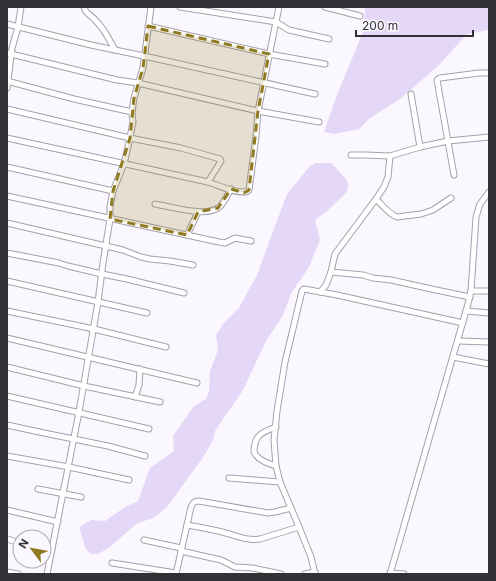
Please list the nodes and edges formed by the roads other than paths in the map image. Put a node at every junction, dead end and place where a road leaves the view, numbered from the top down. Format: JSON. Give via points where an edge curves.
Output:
{"nodes":[{"id":1,"x":21,"y":7,"type":"edge"},
{"id":2,"x":84,"y":7,"type":"edge"},
{"id":3,"x":151,"y":7,"type":"edge"},
{"id":4,"x":180,"y":7,"type":"edge"},
{"id":5,"x":279,"y":7,"type":"edge"},
{"id":6,"x":325,"y":7,"type":"edge"},
{"id":7,"x":360,"y":16,"type":"dead end"},
{"id":8,"x":276,"y":22,"type":"junction"},
{"id":9,"x":7,"y":24,"type":"edge"},
{"id":10,"x":148,"y":26,"type":"junction"},
{"id":11,"x":18,"y":27,"type":"junction"},
{"id":12,"x":329,"y":39,"type":"dead end"},
{"id":13,"x":116,"y":50,"type":"junction"},
{"id":14,"x":9,"y":54,"type":"edge"},
{"id":15,"x":270,"y":54,"type":"junction"},
{"id":16,"x":144,"y":56,"type":"junction"},
{"id":17,"x":326,"y":64,"type":"dead end"},
{"id":18,"x":489,"y":73,"type":"edge"},
{"id":19,"x":7,"y":81,"type":"edge"},
{"id":20,"x":263,"y":82,"type":"junction"},
{"id":21,"x":138,"y":84,"type":"junction"},
{"id":22,"x":7,"y":88,"type":"edge"},
{"id":23,"x":314,"y":94,"type":"dead end"},
{"id":24,"x":411,"y":94,"type":"dead end"},
{"id":25,"x":7,"y":109,"type":"edge"},
{"id":26,"x":258,"y":111,"type":"junction"},
{"id":27,"x":132,"y":112,"type":"junction"},
{"id":28,"x":319,"y":122,"type":"dead end"},
{"id":29,"x":489,"y":137,"type":"edge"},
{"id":30,"x":7,"y":138,"type":"edge"},
{"id":31,"x":130,"y":138,"type":"junction"},
{"id":32,"x":448,"y":141,"type":"junction"},
{"id":33,"x":420,"y":146,"type":"junction"},
{"id":34,"x":351,"y":155,"type":"dead end"},
{"id":35,"x":390,"y":156,"type":"junction"},
{"id":36,"x":124,"y":164,"type":"junction"},
{"id":37,"x":7,"y":167,"type":"edge"},
{"id":38,"x":454,"y":175,"type":"dead end"},
{"id":39,"x":208,"y":182,"type":"junction"},
{"id":40,"x":231,"y":189,"type":"junction"},
{"id":41,"x":113,"y":191,"type":"junction"},
{"id":42,"x":489,"y":192,"type":"edge"},
{"id":43,"x":7,"y":196,"type":"edge"},
{"id":44,"x":451,"y":198,"type":"dead end"},
{"id":45,"x":376,"y":199,"type":"junction"},
{"id":46,"x":156,"y":204,"type":"dead end"},
{"id":47,"x":198,"y":212,"type":"junction"},
{"id":48,"x":110,"y":219,"type":"junction"},
{"id":49,"x":7,"y":224,"type":"edge"},
{"id":50,"x":187,"y":235,"type":"junction"},
{"id":51,"x":252,"y":241,"type":"dead end"},
{"id":52,"x":106,"y":246,"type":"junction"},
{"id":53,"x":7,"y":252,"type":"edge"},
{"id":54,"x":193,"y":265,"type":"dead end"},
{"id":55,"x":332,"y":272,"type":"junction"},
{"id":56,"x":102,"y":274,"type":"junction"},
{"id":57,"x":7,"y":282,"type":"edge"},
{"id":58,"x":471,"y":291,"type":"junction"},
{"id":59,"x":489,"y":291,"type":"edge"},
{"id":60,"x":320,"y":292,"type":"junction"},
{"id":61,"x":184,"y":293,"type":"dead end"},
{"id":62,"x":470,"y":297,"type":"junction"},
{"id":63,"x":98,"y":302,"type":"junction"},
{"id":64,"x":7,"y":311,"type":"edge"},
{"id":65,"x":466,"y":312,"type":"junction"},
{"id":66,"x":147,"y":313,"type":"dead end"},
{"id":67,"x":489,"y":313,"type":"edge"},
{"id":68,"x":463,"y":323,"type":"junction"},
{"id":69,"x":94,"y":329,"type":"junction"},
{"id":70,"x":7,"y":338,"type":"edge"},
{"id":71,"x":458,"y":341,"type":"junction"},
{"id":72,"x":489,"y":342,"type":"edge"},
{"id":73,"x":166,"y":347,"type":"dead end"},
{"id":74,"x":89,"y":357,"type":"junction"},
{"id":75,"x":453,"y":357,"type":"junction"},
{"id":76,"x":489,"y":364,"type":"edge"},
{"id":77,"x":7,"y":367,"type":"edge"},
{"id":78,"x":140,"y":369,"type":"junction"},
{"id":79,"x":197,"y":383,"type":"dead end"},
{"id":80,"x":84,"y":386,"type":"junction"},
{"id":81,"x":7,"y":396,"type":"edge"},
{"id":82,"x":135,"y":396,"type":"junction"},
{"id":83,"x":160,"y":402,"type":"dead end"},
{"id":84,"x":79,"y":412,"type":"junction"},
{"id":85,"x":7,"y":425,"type":"edge"},
{"id":86,"x":276,"y":427,"type":"junction"},
{"id":87,"x":149,"y":429,"type":"dead end"},
{"id":88,"x":74,"y":439,"type":"junction"},
{"id":89,"x":7,"y":456,"type":"edge"},
{"id":90,"x":145,"y":456,"type":"dead end"},
{"id":91,"x":276,"y":466,"type":"junction"},
{"id":92,"x":68,"y":467,"type":"junction"},
{"id":93,"x":229,"y":478,"type":"dead end"},
{"id":94,"x":129,"y":480,"type":"dead end"},
{"id":95,"x":280,"y":482,"type":"junction"},
{"id":96,"x":38,"y":490,"type":"dead end"},
{"id":97,"x":63,"y":495,"type":"junction"},
{"id":98,"x":81,"y":497,"type":"dead end"},
{"id":99,"x":291,"y":508,"type":"junction"},
{"id":100,"x":7,"y":510,"type":"edge"},
{"id":101,"x":58,"y":522,"type":"junction"},
{"id":102,"x":187,"y":525,"type":"junction"},
{"id":103,"x":299,"y":527,"type":"junction"},
{"id":104,"x":144,"y":540,"type":"dead end"},
{"id":105,"x":181,"y":549,"type":"junction"},
{"id":106,"x":52,"y":550,"type":"edge"},
{"id":107,"x":112,"y":563,"type":"dead end"},
{"id":108,"x":7,"y":572,"type":"edge"},
{"id":109,"x":315,"y":573,"type":"edge"},
{"id":110,"x":16,"y":574,"type":"edge"},
{"id":111,"x":176,"y":574,"type":"edge"},
{"id":112,"x":281,"y":574,"type":"edge"},
{"id":113,"x":305,"y":574,"type":"edge"},
{"id":114,"x":390,"y":574,"type":"edge"},
{"id":115,"x":404,"y":574,"type":"edge"}],
"edges":[{"from":1,"to":11,"type":"street"},
{"from":2,"to":13,"type":"street"},
{"from":3,"to":10,"type":"street"},
{"from":4,"to":8,"type":"street"},
{"from":5,"to":8,"type":"street"},
{"from":6,"to":7,"type":"street"},
{"from":8,"to":12,"type":"street","via":[[289,30]]},
{"from":8,"to":15,"type":"street"},
{"from":9,"to":11,"type":"street"},
{"from":10,"to":15,"type":"street"},
{"from":10,"to":16,"type":"street"},
{"from":11,"to":13,"type":"street"},
{"from":11,"to":14,"type":"street"},
{"from":13,"to":16,"type":"street"},
{"from":14,"to":19,"type":"street"},
{"from":14,"to":21,"type":"street"},
{"from":15,"to":17,"type":"street"},
{"from":15,"to":20,"type":"street"},
{"from":16,"to":20,"type":"street"},
{"from":16,"to":21,"type":"street"},
{"from":18,"to":32,"type":"street","via":[[437,80]]},
{"from":19,"to":22,"type":"street"},
{"from":19,"to":27,"type":"street"},
{"from":20,"to":23,"type":"street"},
{"from":20,"to":26,"type":"street"},
{"from":21,"to":26,"type":"street"},
{"from":21,"to":27,"type":"street"},
{"from":24,"to":33,"type":"street"},
{"from":25,"to":31,"type":"street"},
{"from":26,"to":28,"type":"street"},
{"from":26,"to":40,"type":"street","via":[[249,190],[244,193]]},
{"from":27,"to":31,"type":"street"},
{"from":29,"to":32,"type":"street"},
{"from":30,"to":36,"type":"street"},
{"from":31,"to":36,"type":"street"},
{"from":31,"to":39,"type":"street","via":[[220,159]]},
{"from":32,"to":33,"type":"street"},
{"from":32,"to":38,"type":"street"},
{"from":33,"to":35,"type":"street"},
{"from":34,"to":35,"type":"street"},
{"from":35,"to":45,"type":"street","via":[[388,177]]},
{"from":36,"to":39,"type":"street"},
{"from":36,"to":41,"type":"street"},
{"from":37,"to":41,"type":"street"},
{"from":39,"to":40,"type":"street"},
{"from":40,"to":47,"type":"street","via":[[218,208]]},
{"from":41,"to":48,"type":"street"},
{"from":42,"to":58,"type":"street","via":[[480,204],[476,216]]},
{"from":43,"to":48,"type":"street"},
{"from":44,"to":45,"type":"street","via":[[433,210],[397,217]]},
{"from":45,"to":55,"type":"street","via":[[334,254]]},
{"from":46,"to":47,"type":"street"},
{"from":47,"to":50,"type":"street"},
{"from":48,"to":50,"type":"street"},
{"from":48,"to":52,"type":"street"},
{"from":49,"to":52,"type":"street"},
{"from":50,"to":51,"type":"street","via":[[225,243],[235,238]]},
{"from":52,"to":54,"type":"street","via":[[150,259]]},
{"from":52,"to":56,"type":"street"},
{"from":53,"to":56,"type":"street"},
{"from":55,"to":60,"type":"street"},
{"from":55,"to":62,"type":"street","via":[[391,280]]},
{"from":56,"to":61,"type":"street"},
{"from":56,"to":63,"type":"street"},
{"from":57,"to":63,"type":"street"},
{"from":58,"to":59,"type":"street"},
{"from":58,"to":62,"type":"street"},
{"from":60,"to":68,"type":"street"},
{"from":60,"to":86,"type":"street","via":[[304,289],[302,291],[285,362]]},
{"from":62,"to":65,"type":"street"},
{"from":63,"to":66,"type":"street"},
{"from":63,"to":69,"type":"street"},
{"from":64,"to":69,"type":"street"},
{"from":65,"to":67,"type":"street"},
{"from":65,"to":68,"type":"street"},
{"from":68,"to":71,"type":"street"},
{"from":69,"to":73,"type":"street"},
{"from":69,"to":74,"type":"street"},
{"from":70,"to":74,"type":"street"},
{"from":71,"to":72,"type":"street"},
{"from":71,"to":75,"type":"street"},
{"from":74,"to":78,"type":"street"},
{"from":74,"to":80,"type":"street"},
{"from":75,"to":76,"type":"street"},
{"from":75,"to":114,"type":"street"},
{"from":77,"to":80,"type":"street"},
{"from":78,"to":79,"type":"street"},
{"from":78,"to":82,"type":"street","via":[[139,386]]},
{"from":80,"to":82,"type":"street"},
{"from":80,"to":84,"type":"street"},
{"from":81,"to":84,"type":"street"},
{"from":82,"to":83,"type":"street"},
{"from":84,"to":87,"type":"street"},
{"from":84,"to":88,"type":"street"},
{"from":85,"to":88,"type":"street"},
{"from":86,"to":91,"type":"street"},
{"from":86,"to":91,"type":"street","via":[[257,437],[254,452],[263,461]]},
{"from":88,"to":90,"type":"street"},
{"from":88,"to":92,"type":"street"},
{"from":89,"to":92,"type":"street"},
{"from":91,"to":95,"type":"street"},
{"from":92,"to":94,"type":"street"},
{"from":92,"to":97,"type":"street"},
{"from":93,"to":95,"type":"street"},
{"from":95,"to":99,"type":"street"},
{"from":96,"to":97,"type":"street"},
{"from":97,"to":98,"type":"street"},
{"from":97,"to":101,"type":"street"},
{"from":99,"to":102,"type":"street","via":[[268,513],[199,501],[191,507]]},
{"from":99,"to":103,"type":"street"},
{"from":100,"to":101,"type":"street"},
{"from":101,"to":106,"type":"street"},
{"from":102,"to":103,"type":"street","via":[[254,540]]},
{"from":102,"to":105,"type":"street"},
{"from":103,"to":109,"type":"street"},
{"from":104,"to":105,"type":"street"},
{"from":105,"to":111,"type":"street"},
{"from":105,"to":112,"type":"street","via":[[221,560],[235,567]]},
{"from":107,"to":111,"type":"street"},
{"from":108,"to":110,"type":"street"},
{"from":109,"to":113,"type":"street"},
{"from":114,"to":115,"type":"street"}]}
